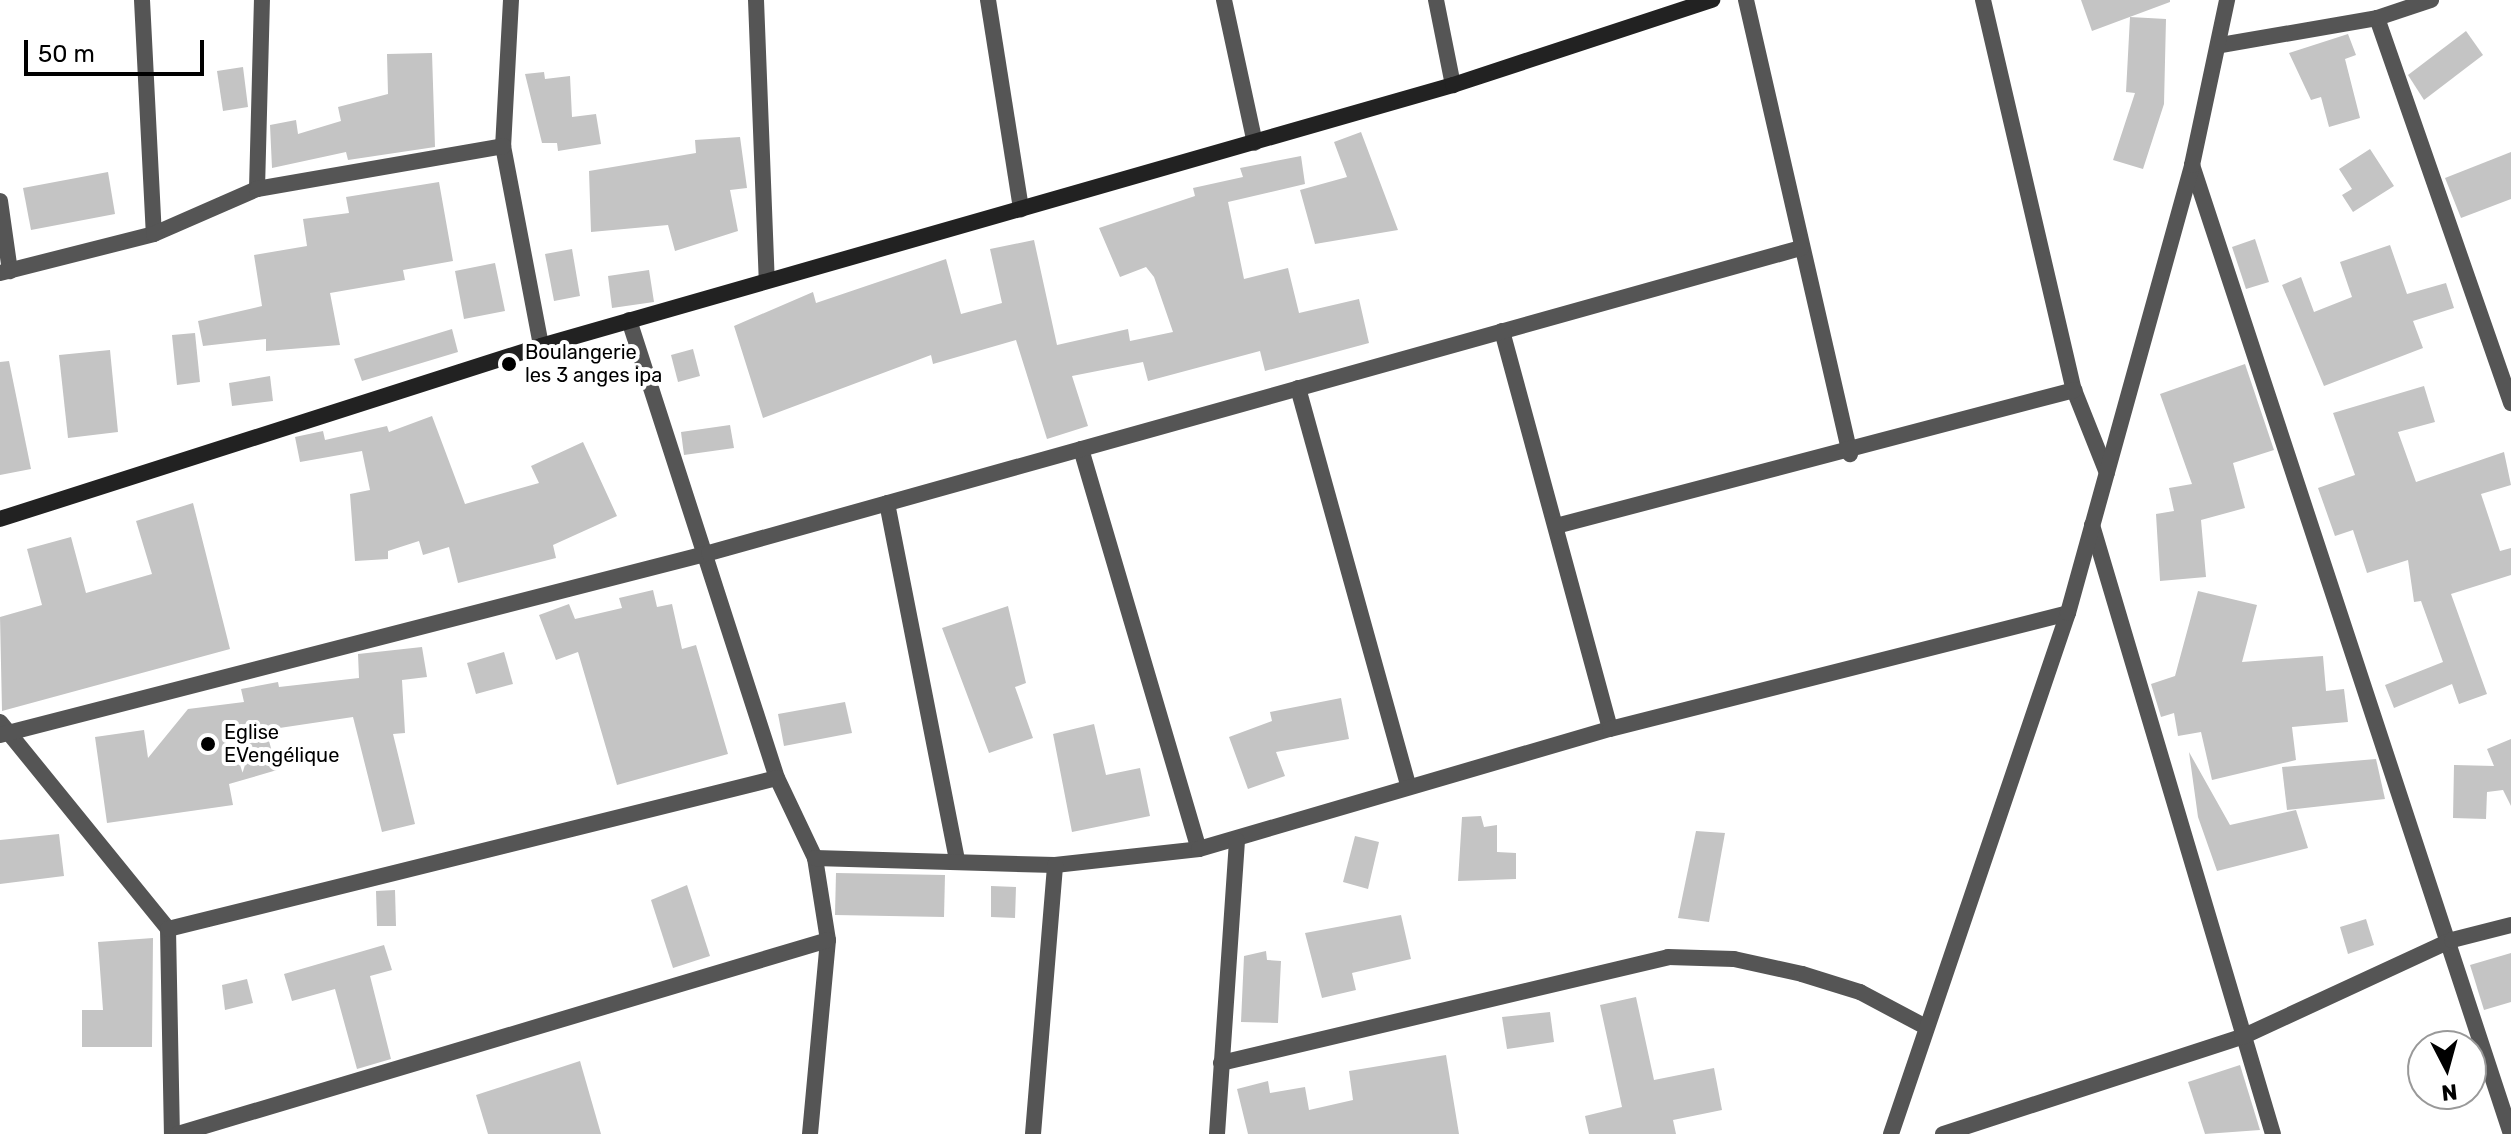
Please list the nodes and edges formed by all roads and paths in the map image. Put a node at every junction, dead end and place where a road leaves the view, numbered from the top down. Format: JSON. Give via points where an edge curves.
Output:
{"nodes":[{"id":1,"x":142,"y":0,"type":"edge"},
{"id":2,"x":262,"y":0,"type":"edge"},
{"id":3,"x":511,"y":0,"type":"edge"},
{"id":4,"x":756,"y":0,"type":"edge"},
{"id":5,"x":988,"y":0,"type":"edge"},
{"id":6,"x":1224,"y":0,"type":"edge"},
{"id":7,"x":1436,"y":0,"type":"edge"},
{"id":8,"x":1712,"y":0,"type":"edge"},
{"id":9,"x":1746,"y":0,"type":"edge"},
{"id":10,"x":1983,"y":0,"type":"edge"},
{"id":11,"x":2227,"y":0,"type":"edge"},
{"id":12,"x":2431,"y":0,"type":"edge"},
{"id":13,"x":2377,"y":18,"type":"junction"},
{"id":14,"x":2221,"y":45,"type":"junction"},
{"id":15,"x":1453,"y":85,"type":"junction"},
{"id":16,"x":1255,"y":143,"type":"junction"},
{"id":17,"x":503,"y":146,"type":"junction"},
{"id":18,"x":2192,"y":165,"type":"junction"},
{"id":19,"x":257,"y":189,"type":"junction"},
{"id":20,"x":0,"y":201,"type":"edge"},
{"id":21,"x":1021,"y":209,"type":"junction"},
{"id":22,"x":154,"y":234,"type":"junction"},
{"id":23,"x":1801,"y":248,"type":"junction"},
{"id":24,"x":5,"y":272,"type":"edge"},
{"id":25,"x":767,"y":280,"type":"junction"},
{"id":26,"x":629,"y":320,"type":"junction"},
{"id":27,"x":1502,"y":331,"type":"junction"},
{"id":28,"x":541,"y":346,"type":"junction"},
{"id":29,"x":1298,"y":388,"type":"junction"},
{"id":30,"x":2074,"y":390,"type":"junction"},
{"id":31,"x":2511,"y":403,"type":"edge"},
{"id":32,"x":1081,"y":449,"type":"junction"},
{"id":33,"x":1850,"y":454,"type":"junction"},
{"id":34,"x":2107,"y":473,"type":"junction"},
{"id":35,"x":887,"y":503,"type":"junction"},
{"id":36,"x":0,"y":519,"type":"edge"},
{"id":37,"x":2092,"y":525,"type":"junction"},
{"id":38,"x":1556,"y":526,"type":"junction"},
{"id":39,"x":709,"y":553,"type":"junction"},
{"id":40,"x":2068,"y":613,"type":"junction"},
{"id":41,"x":1610,"y":729,"type":"junction"},
{"id":42,"x":2,"y":730,"type":"edge"},
{"id":43,"x":777,"y":778,"type":"junction"},
{"id":44,"x":1409,"y":787,"type":"junction"},
{"id":45,"x":1237,"y":841,"type":"junction"},
{"id":46,"x":1199,"y":849,"type":"junction"},
{"id":47,"x":815,"y":858,"type":"junction"},
{"id":48,"x":957,"y":861,"type":"junction"},
{"id":49,"x":1055,"y":865,"type":"junction"},
{"id":50,"x":2511,"y":925,"type":"edge"},
{"id":51,"x":168,"y":929,"type":"junction"},
{"id":52,"x":828,"y":940,"type":"junction"},
{"id":53,"x":2452,"y":940,"type":"junction"},
{"id":54,"x":1924,"y":1026,"type":"junction"},
{"id":55,"x":2242,"y":1037,"type":"junction"},
{"id":56,"x":1221,"y":1063,"type":"junction"},
{"id":57,"x":175,"y":1134,"type":"edge"},
{"id":58,"x":810,"y":1134,"type":"edge"},
{"id":59,"x":1033,"y":1134,"type":"edge"},
{"id":60,"x":1217,"y":1134,"type":"edge"},
{"id":61,"x":1891,"y":1134,"type":"edge"},
{"id":62,"x":1943,"y":1134,"type":"edge"},
{"id":63,"x":2273,"y":1134,"type":"edge"},
{"id":64,"x":2511,"y":1134,"type":"edge"}],
"edges":[{"from":1,"to":22,"type":"street"},
{"from":2,"to":19,"type":"street"},
{"from":3,"to":17,"type":"street"},
{"from":4,"to":25,"type":"street"},
{"from":5,"to":21,"type":"street"},
{"from":6,"to":16,"type":"street"},
{"from":7,"to":15,"type":"street"},
{"from":8,"to":15,"type":"main road"},
{"from":9,"to":23,"type":"street"},
{"from":10,"to":30,"type":"street"},
{"from":11,"to":14,"type":"street"},
{"from":12,"to":13,"type":"street"},
{"from":13,"to":14,"type":"street"},
{"from":13,"to":31,"type":"street"},
{"from":14,"to":18,"type":"street"},
{"from":15,"to":16,"type":"main road"},
{"from":16,"to":21,"type":"main road"},
{"from":17,"to":19,"type":"street"},
{"from":17,"to":28,"type":"street"},
{"from":18,"to":34,"type":"street"},
{"from":18,"to":53,"type":"street"},
{"from":19,"to":22,"type":"street"},
{"from":20,"to":24,"type":"street"},
{"from":21,"to":25,"type":"main road"},
{"from":22,"to":24,"type":"street"},
{"from":23,"to":27,"type":"street"},
{"from":23,"to":33,"type":"street"},
{"from":25,"to":26,"type":"main road"},
{"from":26,"to":28,"type":"main road"},
{"from":26,"to":39,"type":"street"},
{"from":27,"to":29,"type":"street"},
{"from":27,"to":38,"type":"street"},
{"from":28,"to":36,"type":"main road"},
{"from":29,"to":32,"type":"street"},
{"from":29,"to":44,"type":"street"},
{"from":30,"to":33,"type":"street"},
{"from":30,"to":34,"type":"street"},
{"from":32,"to":35,"type":"street"},
{"from":32,"to":46,"type":"street"},
{"from":33,"to":38,"type":"street"},
{"from":34,"to":37,"type":"street"},
{"from":35,"to":39,"type":"street"},
{"from":35,"to":48,"type":"street"},
{"from":37,"to":40,"type":"street"},
{"from":37,"to":55,"type":"street"},
{"from":38,"to":41,"type":"street"},
{"from":39,"to":42,"type":"street"},
{"from":39,"to":43,"type":"street"},
{"from":40,"to":41,"type":"street"},
{"from":40,"to":54,"type":"street"},
{"from":41,"to":44,"type":"street"},
{"from":42,"to":51,"type":"street"},
{"from":43,"to":47,"type":"street"},
{"from":43,"to":51,"type":"street"},
{"from":44,"to":45,"type":"street"},
{"from":45,"to":46,"type":"street"},
{"from":45,"to":56,"type":"street"},
{"from":46,"to":49,"type":"street"},
{"from":47,"to":48,"type":"street"},
{"from":47,"to":52,"type":"street"},
{"from":48,"to":49,"type":"street"},
{"from":49,"to":59,"type":"street"},
{"from":50,"to":53,"type":"street"},
{"from":51,"to":57,"type":"street"},
{"from":52,"to":57,"type":"street"},
{"from":52,"to":58,"type":"street"},
{"from":53,"to":55,"type":"street"},
{"from":53,"to":64,"type":"street"},
{"from":54,"to":56,"type":"street","via":[[1860,992],[1802,974],[1734,959],[1668,957]]},
{"from":54,"to":61,"type":"street"},
{"from":55,"to":62,"type":"street"},
{"from":55,"to":63,"type":"street"},
{"from":56,"to":60,"type":"street"}]}
